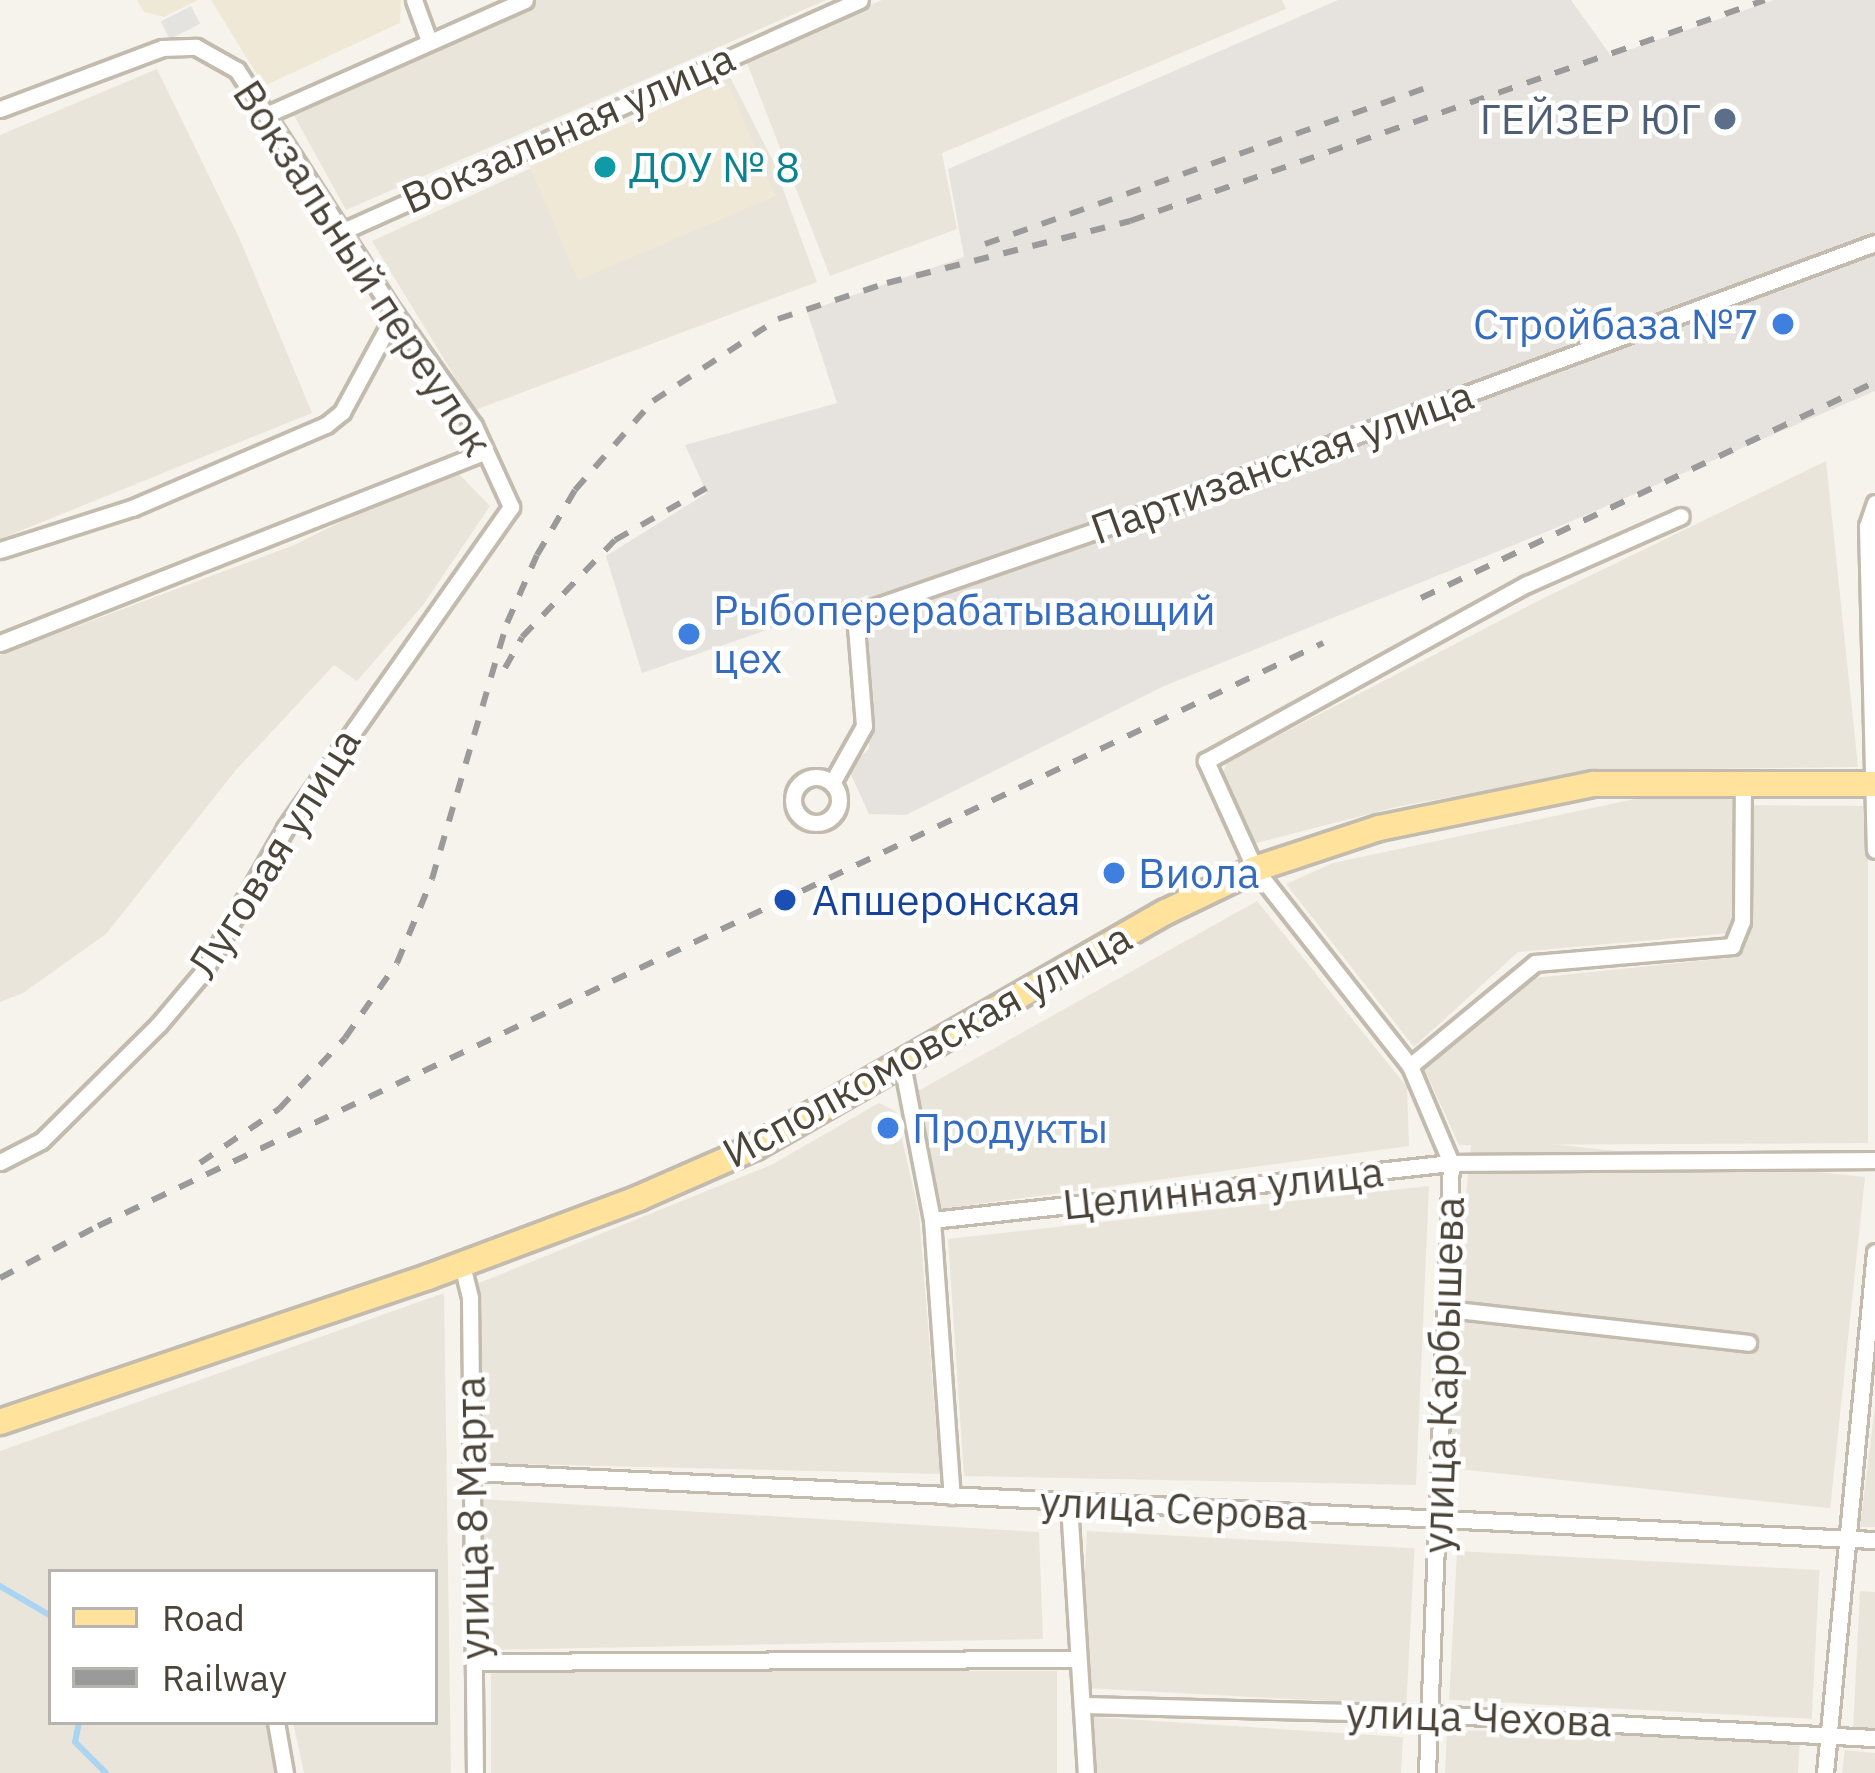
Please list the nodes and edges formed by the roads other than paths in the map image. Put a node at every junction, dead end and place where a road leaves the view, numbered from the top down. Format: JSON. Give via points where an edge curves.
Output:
{"nodes":[{"id":1,"x":414,"y":0,"type":"edge"},
{"id":2,"x":525,"y":0,"type":"edge"},
{"id":3,"x":860,"y":0,"type":"edge"},
{"id":4,"x":429,"y":41,"type":"junction"},
{"id":5,"x":0,"y":109,"type":"edge"},
{"id":6,"x":268,"y":113,"type":"junction"},
{"id":7,"x":343,"y":231,"type":"junction"},
{"id":8,"x":1875,"y":243,"type":"edge"},
{"id":9,"x":395,"y":314,"type":"junction"},
{"id":10,"x":484,"y":452,"type":"junction"},
{"id":11,"x":1875,"y":503,"type":"edge"},
{"id":12,"x":511,"y":507,"type":"joint"},
{"id":13,"x":1682,"y":516,"type":"dead end"},
{"id":14,"x":0,"y":550,"type":"edge"},
{"id":15,"x":0,"y":643,"type":"edge"},
{"id":16,"x":1743,"y":781,"type":"junction"},
{"id":17,"x":832,"y":783,"type":"dead end"},
{"id":18,"x":1874,"y":784,"type":"edge"},
{"id":19,"x":1875,"y":850,"type":"edge"},
{"id":20,"x":1256,"y":869,"type":"junction"},
{"id":21,"x":902,"y":1064,"type":"junction"},
{"id":22,"x":1410,"y":1066,"type":"junction"},
{"id":23,"x":1875,"y":1160,"type":"edge"},
{"id":24,"x":0,"y":1162,"type":"edge"},
{"id":25,"x":1451,"y":1163,"type":"junction"},
{"id":26,"x":932,"y":1220,"type":"junction"},
{"id":27,"x":1875,"y":1252,"type":"edge"},
{"id":28,"x":462,"y":1264,"type":"junction"},
{"id":29,"x":1447,"y":1310,"type":"junction"},
{"id":30,"x":1871,"y":1334,"type":"edge"},
{"id":31,"x":1748,"y":1342,"type":"dead end"},
{"id":32,"x":0,"y":1422,"type":"edge"},
{"id":33,"x":472,"y":1472,"type":"junction"},
{"id":34,"x":952,"y":1496,"type":"junction"},
{"id":35,"x":1069,"y":1504,"type":"junction"},
{"id":36,"x":1438,"y":1520,"type":"junction"},
{"id":37,"x":1845,"y":1538,"type":"junction"},
{"id":38,"x":1875,"y":1540,"type":"edge"},
{"id":39,"x":1076,"y":1659,"type":"junction"},
{"id":40,"x":474,"y":1662,"type":"junction"},
{"id":41,"x":1082,"y":1705,"type":"junction"},
{"id":42,"x":1430,"y":1714,"type":"junction"},
{"id":43,"x":277,"y":1725,"type":"edge"},
{"id":44,"x":1829,"y":1733,"type":"junction"},
{"id":45,"x":1875,"y":1738,"type":"edge"},
{"id":46,"x":285,"y":1773,"type":"edge"},
{"id":47,"x":475,"y":1773,"type":"edge"},
{"id":48,"x":1086,"y":1773,"type":"edge"},
{"id":49,"x":1427,"y":1773,"type":"edge"},
{"id":50,"x":1825,"y":1773,"type":"edge"}],
"edges":[{"from":1,"to":4,"type":"street"},
{"from":2,"to":4,"type":"street"},
{"from":3,"to":7,"type":"street","name":"Вокзальная улица"},
{"from":4,"to":6,"type":"street"},
{"from":5,"to":6,"type":"street","name":"Вокзальный переулок","via":[[162,49],[196,47],[237,70]]},
{"from":6,"to":7,"type":"street","name":"Вокзальный переулок"},
{"from":7,"to":9,"type":"street","name":"Вокзальный переулок"},
{"from":8,"to":17,"type":"street","name":"Партизанская улица","via":[[854,614],[863,726]]},
{"from":9,"to":10,"type":"street","name":"Вокзальный переулок","via":[[475,426]]},
{"from":9,"to":14,"type":"street","via":[[342,412],[326,425],[132,508]]},
{"from":10,"to":12,"type":"street","name":"Вокзальный переулок"},
{"from":10,"to":15,"type":"street"},
{"from":11,"to":18,"type":"street","via":[[1867,526]]},
{"from":12,"to":24,"type":"street","name":"Луговая улица","via":[[285,829],[203,972],[41,1141]]},
{"from":13,"to":20,"type":"street","name":"улица Карбышева","via":[[1527,584],[1206,761]]},
{"from":16,"to":18,"type":"main road","name":"Исполкомовская улица"},
{"from":16,"to":20,"type":"main road","name":"Исполкомовская улица","via":[[1594,784],[1379,828]]},
{"from":16,"to":22,"type":"street","via":[[1742,921],[1732,946],[1535,963]]},
{"from":18,"to":19,"type":"street"},
{"from":20,"to":21,"type":"main road","name":"Исполкомовская улица"},
{"from":20,"to":22,"type":"street","name":"улица Карбышева"},
{"from":21,"to":26,"type":"street"},
{"from":21,"to":28,"type":"main road","name":"Исполкомовская улица","via":[[754,1147]]},
{"from":22,"to":25,"type":"street","name":"улица Карбышева"},
{"from":23,"to":25,"type":"street","name":"Целинная улица"},
{"from":25,"to":26,"type":"street","name":"Целинная улица"},
{"from":25,"to":29,"type":"street","name":"улица Карбышева"},
{"from":26,"to":34,"type":"street"},
{"from":27,"to":30,"type":"street"},
{"from":28,"to":32,"type":"main road","name":"Исполкомовская улица"},
{"from":28,"to":33,"type":"street","name":"улица 8 Марта","via":[[470,1298]]},
{"from":29,"to":31,"type":"street"},
{"from":29,"to":36,"type":"street","name":"улица Карбышева"},
{"from":30,"to":37,"type":"street"},
{"from":33,"to":34,"type":"street","name":"улица Серова"},
{"from":33,"to":40,"type":"street","name":"улица 8 Марта"},
{"from":34,"to":35,"type":"street","name":"улица Серова"},
{"from":35,"to":36,"type":"street","name":"улица Серова"},
{"from":35,"to":39,"type":"street"},
{"from":36,"to":37,"type":"street","name":"улица Серова"},
{"from":36,"to":42,"type":"street","name":"улица Карбышева"},
{"from":37,"to":38,"type":"street","name":"улица Серова"},
{"from":37,"to":44,"type":"street"},
{"from":39,"to":40,"type":"street"},
{"from":39,"to":41,"type":"street"},
{"from":40,"to":47,"type":"street","name":"улица 8 Марта"},
{"from":41,"to":42,"type":"street","name":"улица Чехова"},
{"from":41,"to":48,"type":"street"},
{"from":42,"to":44,"type":"street","name":"улица Чехова"},
{"from":42,"to":49,"type":"street","name":"улица Карбышева"},
{"from":43,"to":46,"type":"street"},
{"from":44,"to":45,"type":"street","name":"улица Чехова"},
{"from":44,"to":50,"type":"street"}]}
